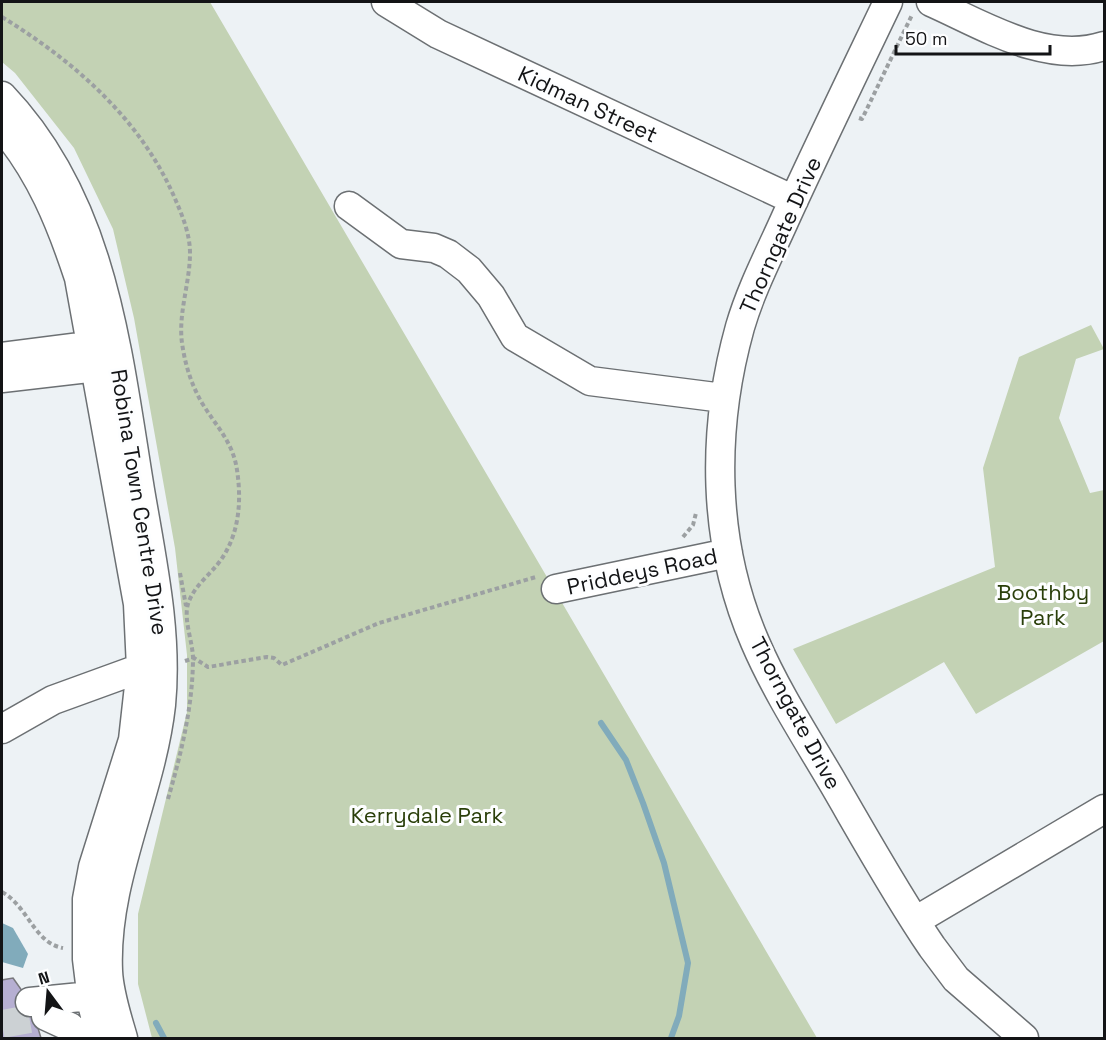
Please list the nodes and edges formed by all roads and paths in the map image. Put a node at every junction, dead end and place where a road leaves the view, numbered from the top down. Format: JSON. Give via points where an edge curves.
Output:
{"nodes":[{"id":1,"x":386,"y":2,"type":"edge"},
{"id":2,"x":888,"y":2,"type":"edge"},
{"id":3,"x":931,"y":2,"type":"edge"},
{"id":4,"x":2,"y":17,"type":"edge"},
{"id":5,"x":1104,"y":46,"type":"edge"},
{"id":6,"x":2,"y":96,"type":"edge"},
{"id":7,"x":2,"y":127,"type":"edge"},
{"id":8,"x":794,"y":200,"type":"junction"},
{"id":9,"x":349,"y":206,"type":"dead end"},
{"id":10,"x":106,"y":355,"type":"junction"},
{"id":11,"x":2,"y":357,"type":"edge"},
{"id":12,"x":2,"y":378,"type":"edge"},
{"id":13,"x":723,"y":398,"type":"junction"},
{"id":14,"x":728,"y":553,"type":"junction"},
{"id":15,"x":556,"y":589,"type":"joint"},
{"id":16,"x":152,"y":667,"type":"junction"},
{"id":17,"x":2,"y":729,"type":"edge"},
{"id":18,"x":1104,"y":809,"type":"edge"},
{"id":19,"x":2,"y":892,"type":"edge"},
{"id":20,"x":915,"y":921,"type":"junction"},
{"id":21,"x":76,"y":954,"type":"junction"},
{"id":22,"x":99,"y":1001,"type":"junction"},
{"id":23,"x":37,"y":1012,"type":"junction"},
{"id":24,"x":82,"y":1038,"type":"edge"},
{"id":25,"x":101,"y":1038,"type":"edge"},
{"id":26,"x":123,"y":1038,"type":"edge"},
{"id":27,"x":1024,"y":1038,"type":"edge"}],
"edges":[{"from":1,"to":8,"type":"street","name":"Kidman Street","via":[[438,34]]},
{"from":2,"to":8,"type":"street","name":"Thorngate Drive"},
{"from":3,"to":5,"type":"street","via":[[1019,41],[1064,51]]},
{"from":4,"to":15,"type":"path","via":[[93,83],[126,118],[168,183],[186,230],[190,253],[182,341],[186,362],[203,404],[232,450],[239,494],[238,516],[226,552],[190,596],[186,607],[194,658],[208,667],[267,657],[282,665],[379,623],[546,574]]},
{"from":6,"to":10,"type":"street","name":"Robina Town Centre Drive","via":[[38,138],[76,206],[94,254]]},
{"from":7,"to":10,"type":"street","name":"Robina Town Centre Drive","via":[[35,174],[63,230]]},
{"from":8,"to":13,"type":"street","name":"Thorngate Drive","via":[[741,325]]},
{"from":9,"to":13,"type":"street","via":[[400,244],[434,248],[448,254],[469,270],[491,296],[515,337],[590,381]]},
{"from":10,"to":11,"type":"street"},
{"from":10,"to":12,"type":"street"},
{"from":10,"to":16,"type":"street","name":"Robina Town Centre Drive","via":[[160,606]]},
{"from":13,"to":14,"type":"street","name":"Thorngate Drive","via":[[719,472]]},
{"from":14,"to":15,"type":"street","name":"Priddeys Road"},
{"from":14,"to":20,"type":"street","name":"Thorngate Drive","via":[[743,608],[772,678]]},
{"from":16,"to":17,"type":"street","via":[[53,700]]},
{"from":16,"to":21,"type":"street","name":"Robina Town Centre Drive","via":[[131,751],[100,845]]},
{"from":16,"to":22,"type":"street","name":"Robina Town Centre Drive","via":[[156,740],[113,903],[108,969]]},
{"from":18,"to":20,"type":"street"},
{"from":19,"to":21,"type":"path","via":[[26,914],[42,938]]},
{"from":20,"to":27,"type":"street","name":"Thorngate Drive","via":[[956,979]]},
{"from":21,"to":22,"type":"street","name":"Robina Town Centre Drive"},
{"from":21,"to":23,"type":"street","via":[[66,980]]},
{"from":22,"to":23,"type":"street"},
{"from":22,"to":25,"type":"street","name":"Robina Town Centre Drive"},
{"from":22,"to":26,"type":"street","name":"Robina Town Centre Drive"},
{"from":23,"to":24,"type":"street","via":[[70,1027]]}]}
